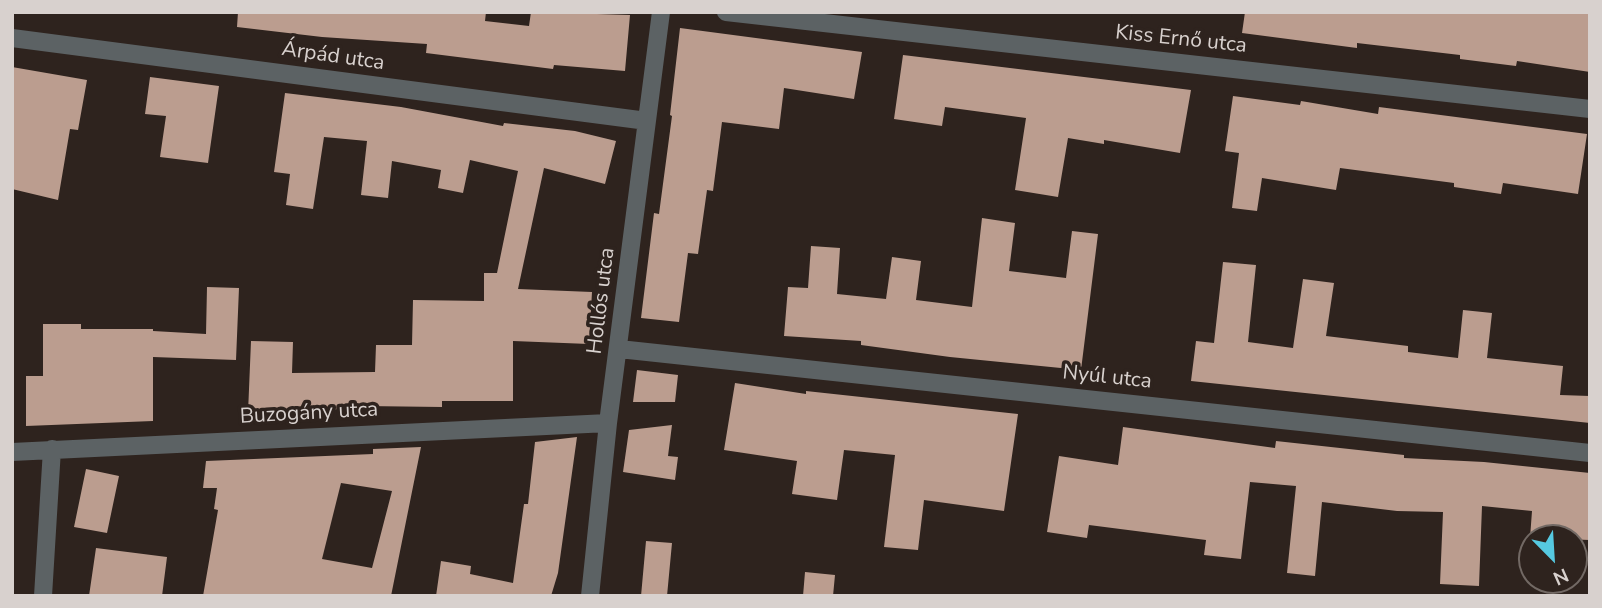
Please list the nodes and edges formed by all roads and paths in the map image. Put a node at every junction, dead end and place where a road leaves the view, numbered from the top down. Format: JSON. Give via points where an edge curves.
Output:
{"nodes":[{"id":1,"x":661,"y":12,"type":"edge"},
{"id":2,"x":726,"y":12,"type":"edge"},
{"id":3,"x":12,"y":38,"type":"edge"},
{"id":4,"x":1590,"y":109,"type":"edge"},
{"id":5,"x":647,"y":121,"type":"junction"},
{"id":6,"x":619,"y":349,"type":"junction"},
{"id":7,"x":608,"y":423,"type":"junction"},
{"id":8,"x":52,"y":449,"type":"junction"},
{"id":9,"x":12,"y":452,"type":"edge"},
{"id":10,"x":1590,"y":453,"type":"edge"},
{"id":11,"x":43,"y":596,"type":"edge"},
{"id":12,"x":590,"y":596,"type":"edge"}],
"edges":[{"from":1,"to":5,"type":"street","name":"Hollós utca"},
{"from":2,"to":4,"type":"street","name":"Kiss Ernő utca"},
{"from":3,"to":5,"type":"street","name":"Árpád utca"},
{"from":5,"to":6,"type":"street","name":"Hollós utca"},
{"from":6,"to":7,"type":"street","name":"Hollós utca"},
{"from":6,"to":10,"type":"street","name":"Nyúl utca"},
{"from":7,"to":8,"type":"street","name":"Buzogány utca"},
{"from":7,"to":12,"type":"street","name":"Hollós utca"},
{"from":8,"to":9,"type":"street","name":"Buzogány utca"},
{"from":8,"to":11,"type":"street"}]}
